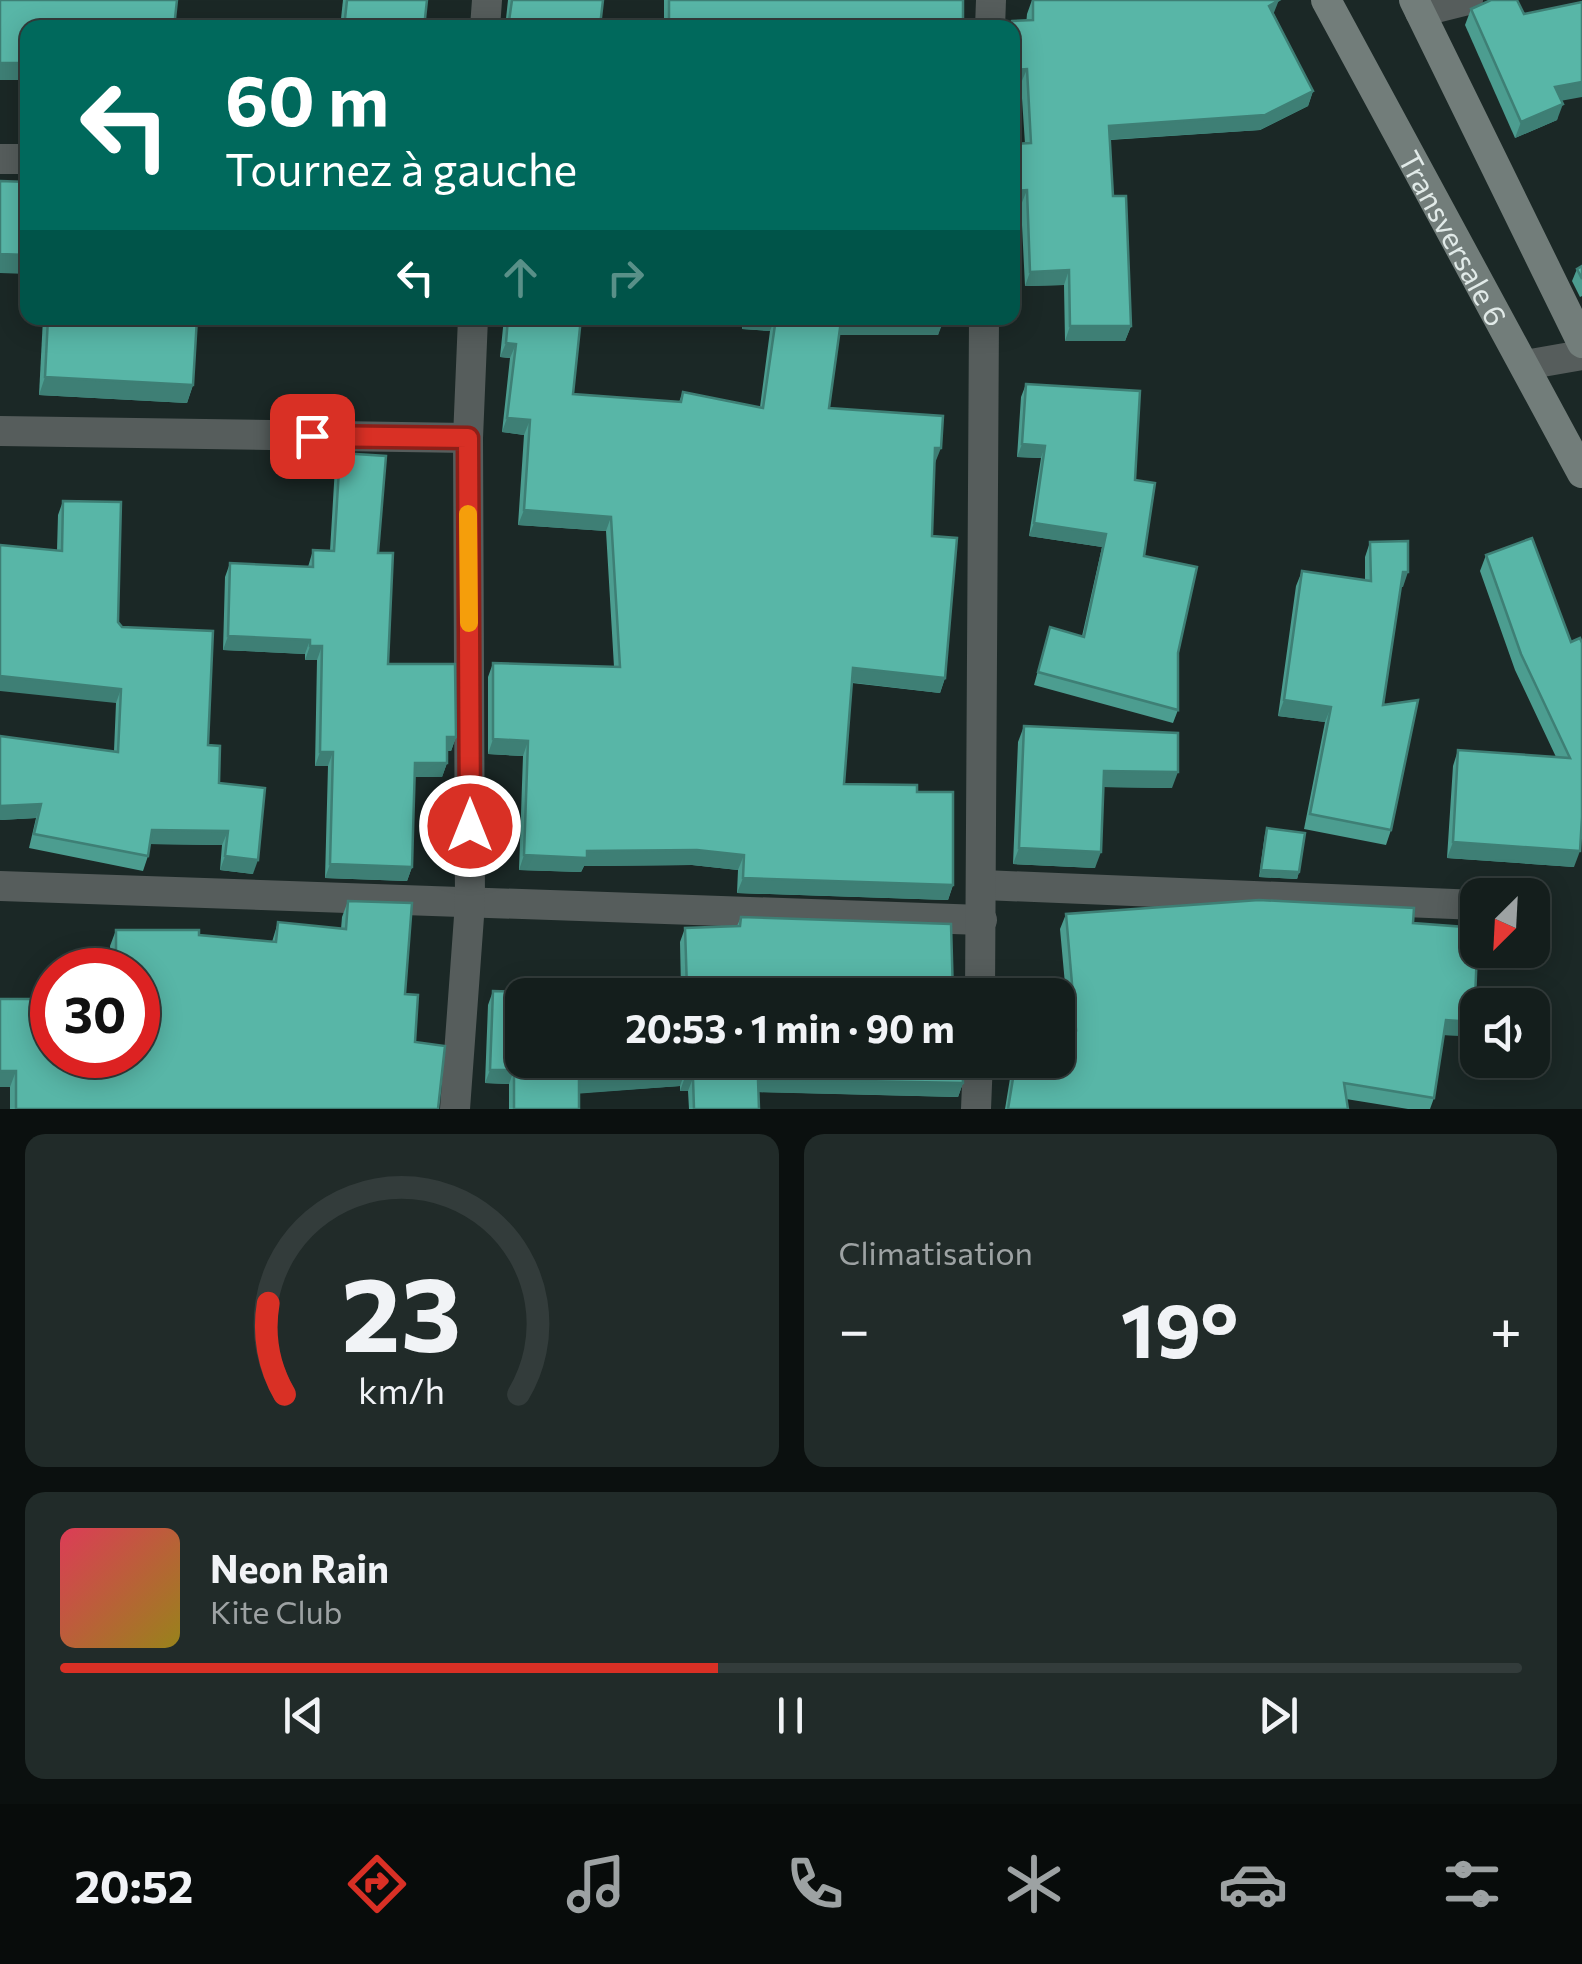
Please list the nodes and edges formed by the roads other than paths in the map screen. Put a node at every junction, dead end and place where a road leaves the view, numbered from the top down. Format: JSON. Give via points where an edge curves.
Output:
{"nodes":[{"id":1,"x":1326,"y":0,"type":"edge"},
{"id":2,"x":1468,"y":0,"type":"edge"},
{"id":3,"x":1417,"y":6,"type":"edge"},
{"id":4,"x":473,"y":325,"type":"edge"},
{"id":5,"x":984,"y":325,"type":"edge"},
{"id":6,"x":1582,"y":343,"type":"edge"},
{"id":7,"x":1582,"y":355,"type":"edge"},
{"id":8,"x":1525,"y":365,"type":"junction"},
{"id":9,"x":0,"y":431,"type":"edge"},
{"id":10,"x":468,"y":438,"type":"junction"},
{"id":11,"x":1582,"y":473,"type":"edge"},
{"id":12,"x":0,"y":886,"type":"edge"},
{"id":13,"x":983,"y":886,"type":"junction"},
{"id":14,"x":470,"y":903,"type":"junction"},
{"id":15,"x":1460,"y":904,"type":"edge"},
{"id":16,"x":982,"y":920,"type":"junction"},
{"id":17,"x":980,"y":978,"type":"edge"},
{"id":18,"x":977,"y":1078,"type":"edge"},
{"id":19,"x":455,"y":1109,"type":"edge"},
{"id":20,"x":976,"y":1109,"type":"edge"}],
"edges":[{"from":1,"to":8,"type":"main road","name":"Transversale 6"},
{"from":2,"to":3,"type":"street"},
{"from":3,"to":6,"type":"main road","name":"Transversale 6"},
{"from":4,"to":10,"type":"street"},
{"from":5,"to":13,"type":"street"},
{"from":7,"to":8,"type":"street"},
{"from":8,"to":11,"type":"main road","name":"Transversale 6"},
{"from":9,"to":10,"type":"street"},
{"from":10,"to":14,"type":"street"},
{"from":12,"to":14,"type":"street"},
{"from":13,"to":15,"type":"street"},
{"from":13,"to":16,"type":"street"},
{"from":14,"to":16,"type":"street"},
{"from":14,"to":19,"type":"street"},
{"from":16,"to":17,"type":"street"},
{"from":18,"to":20,"type":"street"}]}
